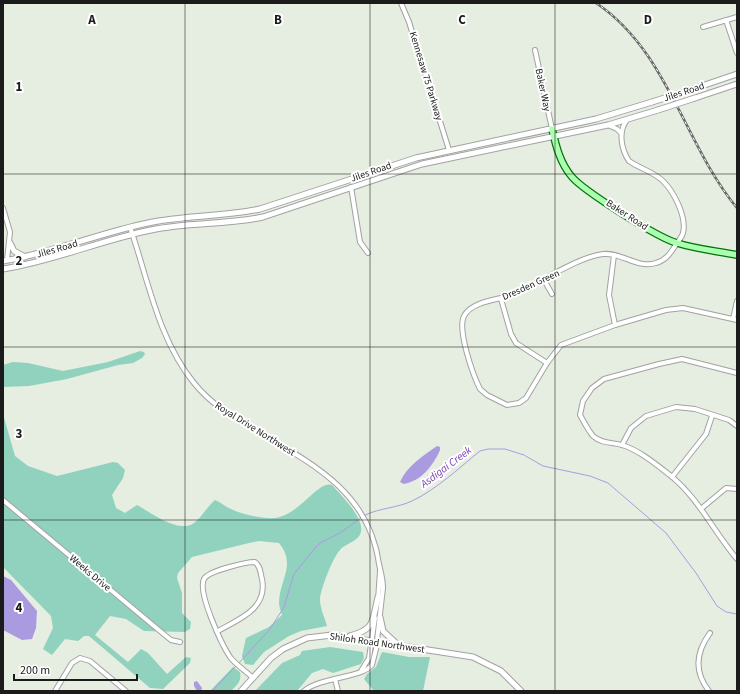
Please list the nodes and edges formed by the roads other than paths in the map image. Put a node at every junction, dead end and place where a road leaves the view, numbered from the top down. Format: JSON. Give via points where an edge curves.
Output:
{"nodes":[{"id":1,"x":401,"y":3,"type":"edge"},
{"id":2,"x":737,"y":17,"type":"edge"},
{"id":3,"x":726,"y":20,"type":"junction"},
{"id":4,"x":703,"y":27,"type":"dead end"},
{"id":5,"x":535,"y":50,"type":"dead end"},
{"id":6,"x":737,"y":53,"type":"edge"},
{"id":7,"x":737,"y":74,"type":"edge"},
{"id":8,"x":737,"y":84,"type":"edge"},
{"id":9,"x":627,"y":120,"type":"junction"},
{"id":10,"x":608,"y":125,"type":"junction"},
{"id":11,"x":552,"y":129,"type":"junction"},
{"id":12,"x":621,"y":133,"type":"junction"},
{"id":13,"x":553,"y":137,"type":"junction"},
{"id":14,"x":449,"y":150,"type":"junction"},
{"id":15,"x":351,"y":187,"type":"junction"},
{"id":16,"x":3,"y":208,"type":"edge"},
{"id":17,"x":130,"y":227,"type":"junction"},
{"id":18,"x":133,"y":235,"type":"junction"},
{"id":19,"x":676,"y":243,"type":"junction"},
{"id":20,"x":10,"y":244,"type":"junction"},
{"id":21,"x":368,"y":253,"type":"dead end"},
{"id":22,"x":737,"y":254,"type":"edge"},
{"id":23,"x":614,"y":255,"type":"junction"},
{"id":24,"x":28,"y":257,"type":"junction"},
{"id":25,"x":5,"y":260,"type":"edge"},
{"id":26,"x":3,"y":269,"type":"edge"},
{"id":27,"x":544,"y":280,"type":"junction"},
{"id":28,"x":552,"y":294,"type":"dead end"},
{"id":29,"x":501,"y":299,"type":"junction"},
{"id":30,"x":737,"y":301,"type":"edge"},
{"id":31,"x":735,"y":320,"type":"edge"},
{"id":32,"x":615,"y":325,"type":"junction"},
{"id":33,"x":547,"y":363,"type":"junction"},
{"id":34,"x":737,"y":373,"type":"edge"},
{"id":35,"x":712,"y":416,"type":"junction"},
{"id":36,"x":737,"y":426,"type":"edge"},
{"id":37,"x":622,"y":445,"type":"junction"},
{"id":38,"x":672,"y":477,"type":"junction"},
{"id":39,"x":737,"y":488,"type":"edge"},
{"id":40,"x":3,"y":500,"type":"edge"},
{"id":41,"x":702,"y":508,"type":"junction"},
{"id":42,"x":737,"y":559,"type":"edge"},
{"id":43,"x":380,"y":570,"type":"junction"},
{"id":44,"x":378,"y":597,"type":"junction"},
{"id":45,"x":380,"y":617,"type":"junction"},
{"id":46,"x":218,"y":631,"type":"junction"},
{"id":47,"x":710,"y":633,"type":"dead end"},
{"id":48,"x":348,"y":637,"type":"junction"},
{"id":49,"x":180,"y":642,"type":"dead end"},
{"id":50,"x":374,"y":642,"type":"junction"},
{"id":51,"x":399,"y":645,"type":"junction"},
{"id":52,"x":253,"y":678,"type":"junction"},
{"id":53,"x":335,"y":679,"type":"junction"},
{"id":54,"x":55,"y":691,"type":"edge"},
{"id":55,"x":126,"y":691,"type":"edge"},
{"id":56,"x":241,"y":691,"type":"edge"},
{"id":57,"x":304,"y":691,"type":"edge"},
{"id":58,"x":338,"y":691,"type":"edge"},
{"id":59,"x":521,"y":691,"type":"edge"},
{"id":60,"x":708,"y":691,"type":"edge"}],
"edges":[{"from":1,"to":14,"type":"street","name":"Kennesaw 75 Parkway","via":[[410,22]]},
{"from":2,"to":3,"type":"street"},
{"from":3,"to":4,"type":"street"},
{"from":3,"to":6,"type":"street"},
{"from":5,"to":11,"type":"street","name":"Baker Way"},
{"from":7,"to":11,"type":"street","name":"Jiles Road","bridge":true,"via":[[610,116]]},
{"from":8,"to":9,"type":"street","name":"Jiles Road","bridge":true},
{"from":9,"to":10,"type":"street","name":"Jiles Road"},
{"from":9,"to":12,"type":"street","via":[[622,126]]},
{"from":10,"to":12,"type":"street"},
{"from":10,"to":13,"type":"street","name":"Jiles Road"},
{"from":11,"to":13,"type":"main road","name":"Baker Road"},
{"from":11,"to":14,"type":"street","name":"Jiles Road"},
{"from":12,"to":19,"type":"street","name":"Dresden Green","via":[[629,161],[662,180],[678,205],[684,227],[682,236]]},
{"from":13,"to":15,"type":"street","name":"Jiles Road","via":[[422,164]]},
{"from":13,"to":19,"type":"main road","name":"Baker Road","via":[[564,165],[578,183],[656,234]]},
{"from":14,"to":17,"type":"street","name":"Jiles Road","via":[[399,162],[260,209],[226,215],[175,218]]},
{"from":15,"to":18,"type":"street","name":"Jiles Road","via":[[249,220],[177,226]]},
{"from":15,"to":21,"type":"street","via":[[360,242]]},
{"from":16,"to":20,"type":"street","via":[[10,232]]},
{"from":17,"to":18,"type":"street","name":"Royal Drive Northwest"},
{"from":17,"to":24,"type":"street","name":"Jiles Road"},
{"from":18,"to":26,"type":"street","name":"Jiles Road","via":[[47,260]]},
{"from":18,"to":43,"type":"street","name":"Royal Drive Northwest","via":[[167,338],[181,366],[194,384],[217,406],[325,473],[340,486],[356,504],[368,524],[378,554]]},
{"from":19,"to":22,"type":"main road","name":"Baker Road"},
{"from":19,"to":23,"type":"street","name":"Dresden Green","via":[[668,256],[651,264],[640,264]]},
{"from":20,"to":24,"type":"street","via":[[12,250]]},
{"from":20,"to":25,"type":"street"},
{"from":23,"to":27,"type":"street","name":"Dresden Green","via":[[590,257]]},
{"from":23,"to":32,"type":"street","via":[[609,295]]},
{"from":24,"to":25,"type":"street","name":"Jiles Road"},
{"from":27,"to":28,"type":"street"},
{"from":27,"to":29,"type":"street","name":"Dresden Green"},
{"from":29,"to":33,"type":"street","via":[[516,343]]},
{"from":29,"to":33,"type":"street","name":"Dresden Green","via":[[472,308],[462,322],[461,330],[482,391],[507,405],[519,403],[526,398]]},
{"from":30,"to":31,"type":"street"},
{"from":31,"to":32,"type":"street","name":"Dresden Green","via":[[678,308]]},
{"from":32,"to":33,"type":"street","name":"Dresden Green","via":[[561,345]]},
{"from":34,"to":37,"type":"street","via":[[682,359],[604,379],[592,388],[583,401],[580,415],[593,436],[607,444]]},
{"from":35,"to":36,"type":"street","via":[[729,420]]},
{"from":35,"to":37,"type":"street","via":[[695,409],[676,407],[660,411],[646,416],[631,428]]},
{"from":35,"to":38,"type":"street","via":[[706,434]]},
{"from":37,"to":38,"type":"street","via":[[645,457]]},
{"from":38,"to":41,"type":"street"},
{"from":39,"to":41,"type":"street","via":[[726,488]]},
{"from":40,"to":49,"type":"street","name":"Weeks Drive","via":[[156,628],[171,640]]},
{"from":41,"to":42,"type":"street"},
{"from":43,"to":44,"type":"street","name":"Royal Drive Northwest"},
{"from":43,"to":45,"type":"street","name":"Royal Drive Northwest","via":[[383,588]]},
{"from":44,"to":48,"type":"street","via":[[370,627],[364,632]]},
{"from":44,"to":50,"type":"street","name":"Royal Drive Northwest"},
{"from":45,"to":50,"type":"street","name":"Royal Drive Northwest"},
{"from":45,"to":51,"type":"street","via":[[383,631]]},
{"from":46,"to":46,"type":"street","via":[[207,608],[202,584],[204,578],[211,573],[255,562],[260,568],[263,583],[258,606]]},
{"from":46,"to":52,"type":"street","via":[[230,656]]},
{"from":47,"to":60,"type":"street","via":[[698,657],[698,673]]},
{"from":48,"to":50,"type":"street","name":"Shiloh Road Northwest"},
{"from":48,"to":52,"type":"street","name":"Shiloh Road Northwest","via":[[325,636],[298,641],[277,653]]},
{"from":50,"to":51,"type":"street","name":"Shiloh Road Northwest"},
{"from":50,"to":53,"type":"street","via":[[372,665],[368,669]]},
{"from":51,"to":59,"type":"street","name":"Shiloh Road Northwest","via":[[478,659],[501,671]]},
{"from":52,"to":56,"type":"street","name":"Shiloh Road Northwest"},
{"from":53,"to":57,"type":"street","via":[[313,685]]},
{"from":53,"to":58,"type":"street"},
{"from":54,"to":55,"type":"street","via":[[72,663],[80,658],[90,661]]}]}
